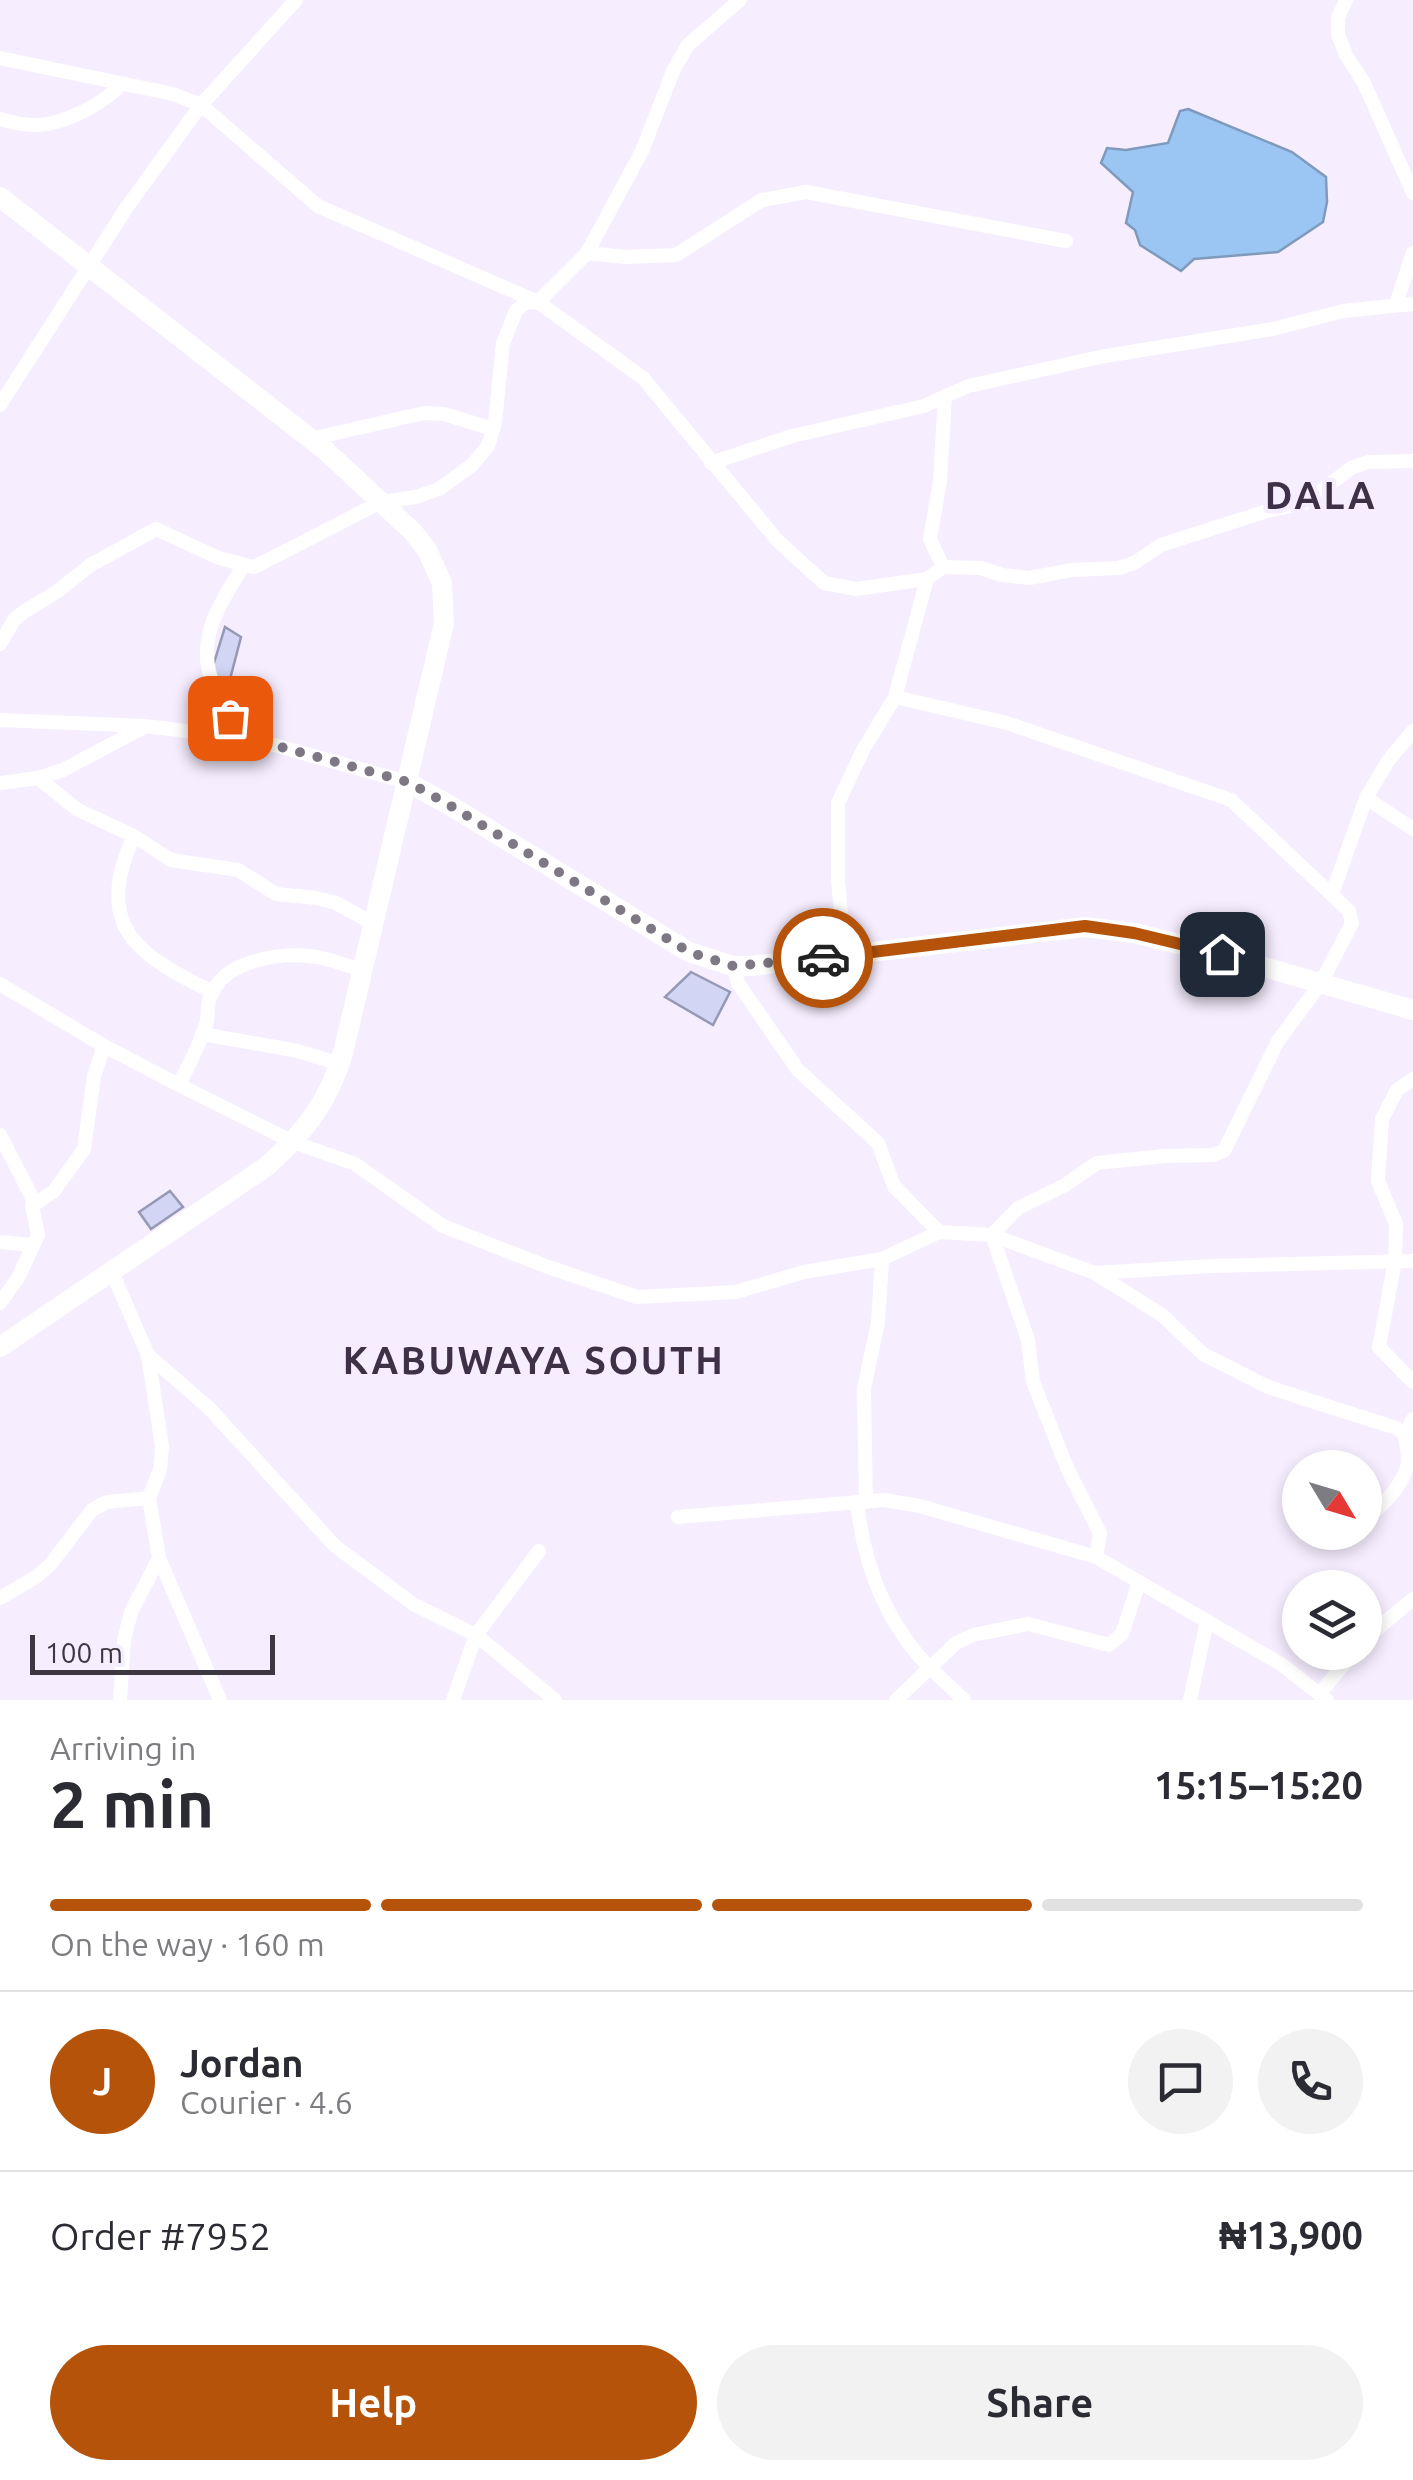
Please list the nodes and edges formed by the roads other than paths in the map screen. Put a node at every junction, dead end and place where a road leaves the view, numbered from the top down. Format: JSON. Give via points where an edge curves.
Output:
{"nodes":[{"id":1,"x":296,"y":0,"type":"edge"},
{"id":2,"x":740,"y":0,"type":"edge"},
{"id":3,"x":1346,"y":0,"type":"edge"},
{"id":4,"x":0,"y":58,"type":"edge"},
{"id":5,"x":122,"y":83,"type":"junction"},
{"id":6,"x":201,"y":106,"type":"junction"},
{"id":7,"x":0,"y":120,"type":"edge"},
{"id":8,"x":1413,"y":193,"type":"edge"},
{"id":9,"x":0,"y":197,"type":"edge"},
{"id":10,"x":1066,"y":241,"type":"dead end"},
{"id":11,"x":586,"y":252,"type":"junction"},
{"id":12,"x":1413,"y":253,"type":"edge"},
{"id":13,"x":88,"y":266,"type":"junction"},
{"id":14,"x":538,"y":302,"type":"junction"},
{"id":15,"x":1396,"y":304,"type":"junction"},
{"id":16,"x":1413,"y":304,"type":"edge"},
{"id":17,"x":945,"y":396,"type":"junction"},
{"id":18,"x":0,"y":405,"type":"edge"},
{"id":19,"x":493,"y":430,"type":"junction"},
{"id":20,"x":310,"y":439,"type":"junction"},
{"id":21,"x":1413,"y":461,"type":"edge"},
{"id":22,"x":711,"y":463,"type":"junction"},
{"id":23,"x":380,"y":502,"type":"junction"},
{"id":24,"x":243,"y":566,"type":"junction"},
{"id":25,"x":943,"y":566,"type":"junction"},
{"id":26,"x":927,"y":580,"type":"junction"},
{"id":27,"x":0,"y":644,"type":"edge"},
{"id":28,"x":895,"y":697,"type":"junction"},
{"id":29,"x":0,"y":720,"type":"edge"},
{"id":30,"x":145,"y":726,"type":"junction"},
{"id":31,"x":1413,"y":731,"type":"edge"},
{"id":32,"x":230,"y":736,"type":"junction"},
{"id":33,"x":38,"y":778,"type":"junction"},
{"id":34,"x":408,"y":782,"type":"junction"},
{"id":35,"x":0,"y":783,"type":"edge"},
{"id":36,"x":1366,"y":798,"type":"junction"},
{"id":37,"x":1413,"y":829,"type":"edge"},
{"id":38,"x":134,"y":836,"type":"junction"},
{"id":39,"x":1332,"y":894,"type":"junction"},
{"id":40,"x":374,"y":924,"type":"junction"},
{"id":41,"x":844,"y":956,"type":"junction"},
{"id":42,"x":733,"y":966,"type":"junction"},
{"id":43,"x":363,"y":971,"type":"junction"},
{"id":44,"x":1320,"y":983,"type":"junction"},
{"id":45,"x":0,"y":984,"type":"edge"},
{"id":46,"x":212,"y":992,"type":"junction"},
{"id":47,"x":1413,"y":1010,"type":"edge"},
{"id":48,"x":202,"y":1034,"type":"junction"},
{"id":49,"x":104,"y":1046,"type":"junction"},
{"id":50,"x":340,"y":1064,"type":"junction"},
{"id":51,"x":1413,"y":1079,"type":"edge"},
{"id":52,"x":179,"y":1084,"type":"junction"},
{"id":53,"x":0,"y":1134,"type":"edge"},
{"id":54,"x":293,"y":1142,"type":"junction"},
{"id":55,"x":35,"y":1202,"type":"junction"},
{"id":56,"x":939,"y":1232,"type":"junction"},
{"id":57,"x":992,"y":1235,"type":"junction"},
{"id":58,"x":0,"y":1242,"type":"edge"},
{"id":59,"x":32,"y":1244,"type":"junction"},
{"id":60,"x":882,"y":1259,"type":"junction"},
{"id":61,"x":1413,"y":1261,"type":"edge"},
{"id":62,"x":1395,"y":1262,"type":"junction"},
{"id":63,"x":112,"y":1272,"type":"junction"},
{"id":64,"x":1095,"y":1273,"type":"junction"},
{"id":65,"x":0,"y":1303,"type":"edge"},
{"id":66,"x":0,"y":1347,"type":"edge"},
{"id":67,"x":148,"y":1355,"type":"junction"},
{"id":68,"x":1413,"y":1382,"type":"edge"},
{"id":69,"x":1413,"y":1419,"type":"edge"},
{"id":70,"x":1404,"y":1434,"type":"junction"},
{"id":71,"x":1411,"y":1466,"type":"edge"},
{"id":72,"x":149,"y":1498,"type":"junction"},
{"id":73,"x":861,"y":1502,"type":"junction"},
{"id":74,"x":1382,"y":1506,"type":"edge"},
{"id":75,"x":678,"y":1517,"type":"dead end"},
{"id":76,"x":539,"y":1551,"type":"dead end"},
{"id":77,"x":1096,"y":1557,"type":"junction"},
{"id":78,"x":158,"y":1558,"type":"junction"},
{"id":79,"x":1139,"y":1582,"type":"junction"},
{"id":80,"x":0,"y":1598,"type":"edge"},
{"id":81,"x":1413,"y":1599,"type":"edge"},
{"id":82,"x":1207,"y":1622,"type":"junction"},
{"id":83,"x":1382,"y":1625,"type":"edge"},
{"id":84,"x":476,"y":1635,"type":"junction"},
{"id":85,"x":930,"y":1666,"type":"junction"},
{"id":86,"x":1342,"y":1670,"type":"edge"},
{"id":87,"x":1323,"y":1697,"type":"edge"},
{"id":88,"x":120,"y":1700,"type":"edge"},
{"id":89,"x":220,"y":1700,"type":"edge"},
{"id":90,"x":453,"y":1700,"type":"edge"},
{"id":91,"x":554,"y":1700,"type":"edge"},
{"id":92,"x":896,"y":1700,"type":"edge"},
{"id":93,"x":964,"y":1700,"type":"edge"},
{"id":94,"x":1190,"y":1700,"type":"edge"}],
"edges":[{"from":1,"to":6,"type":"street"},
{"from":2,"to":11,"type":"street","via":[[681,57],[642,151]]},
{"from":3,"to":8,"type":"street","via":[[1338,34]]},
{"from":4,"to":5,"type":"street"},
{"from":5,"to":6,"type":"street"},
{"from":5,"to":7,"type":"street","via":[[94,107],[60,119],[36,126]]},
{"from":6,"to":13,"type":"street"},
{"from":6,"to":14,"type":"street","via":[[318,206]]},
{"from":9,"to":13,"type":"main road"},
{"from":10,"to":11,"type":"street","via":[[806,192],[762,200],[676,255]]},
{"from":11,"to":14,"type":"street"},
{"from":12,"to":15,"type":"street"},
{"from":13,"to":18,"type":"street"},
{"from":13,"to":20,"type":"main road"},
{"from":14,"to":19,"type":"street","via":[[516,311],[503,343]]},
{"from":14,"to":22,"type":"street","via":[[642,378]]},
{"from":15,"to":16,"type":"street"},
{"from":15,"to":17,"type":"street","via":[[1105,356]]},
{"from":17,"to":22,"type":"street"},
{"from":17,"to":25,"type":"street","via":[[930,539]]},
{"from":19,"to":20,"type":"street","via":[[424,413]]},
{"from":19,"to":23,"type":"street","via":[[488,446],[458,477],[416,498]]},
{"from":20,"to":23,"type":"main road"},
{"from":21,"to":25,"type":"street","via":[[1368,462],[1305,503],[1161,545],[1118,568],[1029,578]]},
{"from":22,"to":26,"type":"street","via":[[824,584],[867,588]]},
{"from":23,"to":24,"type":"street","via":[[254,568]]},
{"from":23,"to":34,"type":"main road","via":[[427,550],[445,599]]},
{"from":24,"to":27,"type":"street","via":[[156,529],[25,610]]},
{"from":24,"to":32,"type":"street","via":[[206,635],[205,664],[230,718]]},
{"from":25,"to":26,"type":"street"},
{"from":26,"to":28,"type":"street"},
{"from":28,"to":39,"type":"street","via":[[1007,723],[1232,800]]},
{"from":28,"to":41,"type":"street","via":[[838,803]]},
{"from":29,"to":30,"type":"street"},
{"from":30,"to":32,"type":"street"},
{"from":30,"to":33,"type":"street"},
{"from":31,"to":36,"type":"street"},
{"from":32,"to":34,"type":"street"},
{"from":33,"to":35,"type":"street"},
{"from":33,"to":38,"type":"street","via":[[78,810]]},
{"from":34,"to":40,"type":"main road"},
{"from":34,"to":42,"type":"main road","via":[[689,952]]},
{"from":36,"to":37,"type":"street"},
{"from":36,"to":39,"type":"street"},
{"from":38,"to":40,"type":"street","via":[[171,860],[238,870],[276,894],[336,903]]},
{"from":38,"to":46,"type":"street","via":[[118,877],[122,924],[148,957]]},
{"from":39,"to":44,"type":"street","via":[[1352,924]]},
{"from":40,"to":43,"type":"main road"},
{"from":41,"to":42,"type":"main road"},
{"from":41,"to":44,"type":"main road","via":[[1085,926]]},
{"from":42,"to":56,"type":"street","via":[[798,1070],[878,1142],[894,1186]]},
{"from":43,"to":46,"type":"street","via":[[322,958],[263,958]]},
{"from":43,"to":50,"type":"main road"},
{"from":44,"to":47,"type":"main road"},
{"from":44,"to":57,"type":"street","via":[[1278,1040],[1224,1150],[1097,1164],[1018,1208]]},
{"from":45,"to":49,"type":"street"},
{"from":46,"to":48,"type":"street"},
{"from":48,"to":50,"type":"street"},
{"from":48,"to":52,"type":"street"},
{"from":49,"to":52,"type":"street"},
{"from":49,"to":55,"type":"street","via":[[84,1149],[54,1191]]},
{"from":50,"to":54,"type":"main road"},
{"from":51,"to":62,"type":"street","via":[[1397,1090],[1382,1119],[1378,1181],[1396,1224]]},
{"from":52,"to":54,"type":"street"},
{"from":53,"to":55,"type":"street"},
{"from":54,"to":60,"type":"street","via":[[356,1164],[442,1226],[637,1297],[736,1292]]},
{"from":54,"to":63,"type":"main road"},
{"from":55,"to":59,"type":"street","via":[[30,1209],[39,1230]]},
{"from":56,"to":57,"type":"street"},
{"from":56,"to":60,"type":"street"},
{"from":57,"to":64,"type":"street"},
{"from":57,"to":77,"type":"street","via":[[1028,1340],[1033,1382],[1100,1533]]},
{"from":58,"to":59,"type":"street"},
{"from":59,"to":65,"type":"street"},
{"from":60,"to":73,"type":"street","via":[[864,1388]]},
{"from":61,"to":62,"type":"street"},
{"from":62,"to":64,"type":"street"},
{"from":62,"to":68,"type":"street","via":[[1379,1347]]},
{"from":63,"to":66,"type":"main road"},
{"from":63,"to":67,"type":"street"},
{"from":64,"to":70,"type":"street","via":[[1162,1316],[1203,1354],[1268,1388]]},
{"from":67,"to":72,"type":"street","via":[[162,1446]]},
{"from":67,"to":84,"type":"street","via":[[209,1408],[335,1546],[413,1604]]},
{"from":69,"to":70,"type":"street"},
{"from":70,"to":71,"type":"street"},
{"from":71,"to":74,"type":"street"},
{"from":72,"to":78,"type":"street"},
{"from":72,"to":80,"type":"street","via":[[92,1510],[50,1565]]},
{"from":73,"to":75,"type":"street"},
{"from":73,"to":77,"type":"street","via":[[920,1506]]},
{"from":73,"to":85,"type":"street","via":[[862,1542],[873,1581]]},
{"from":76,"to":84,"type":"street"},
{"from":77,"to":79,"type":"street"},
{"from":78,"to":88,"type":"street","via":[[131,1612]]},
{"from":78,"to":89,"type":"street"},
{"from":79,"to":82,"type":"street"},
{"from":79,"to":85,"type":"street","via":[[1122,1634],[1110,1646],[1028,1624],[973,1634]]},
{"from":81,"to":83,"type":"street"},
{"from":82,"to":87,"type":"street"},
{"from":82,"to":94,"type":"street"},
{"from":84,"to":90,"type":"street"},
{"from":84,"to":91,"type":"street"},
{"from":85,"to":92,"type":"street"},
{"from":85,"to":93,"type":"street"},
{"from":86,"to":87,"type":"street"}]}
